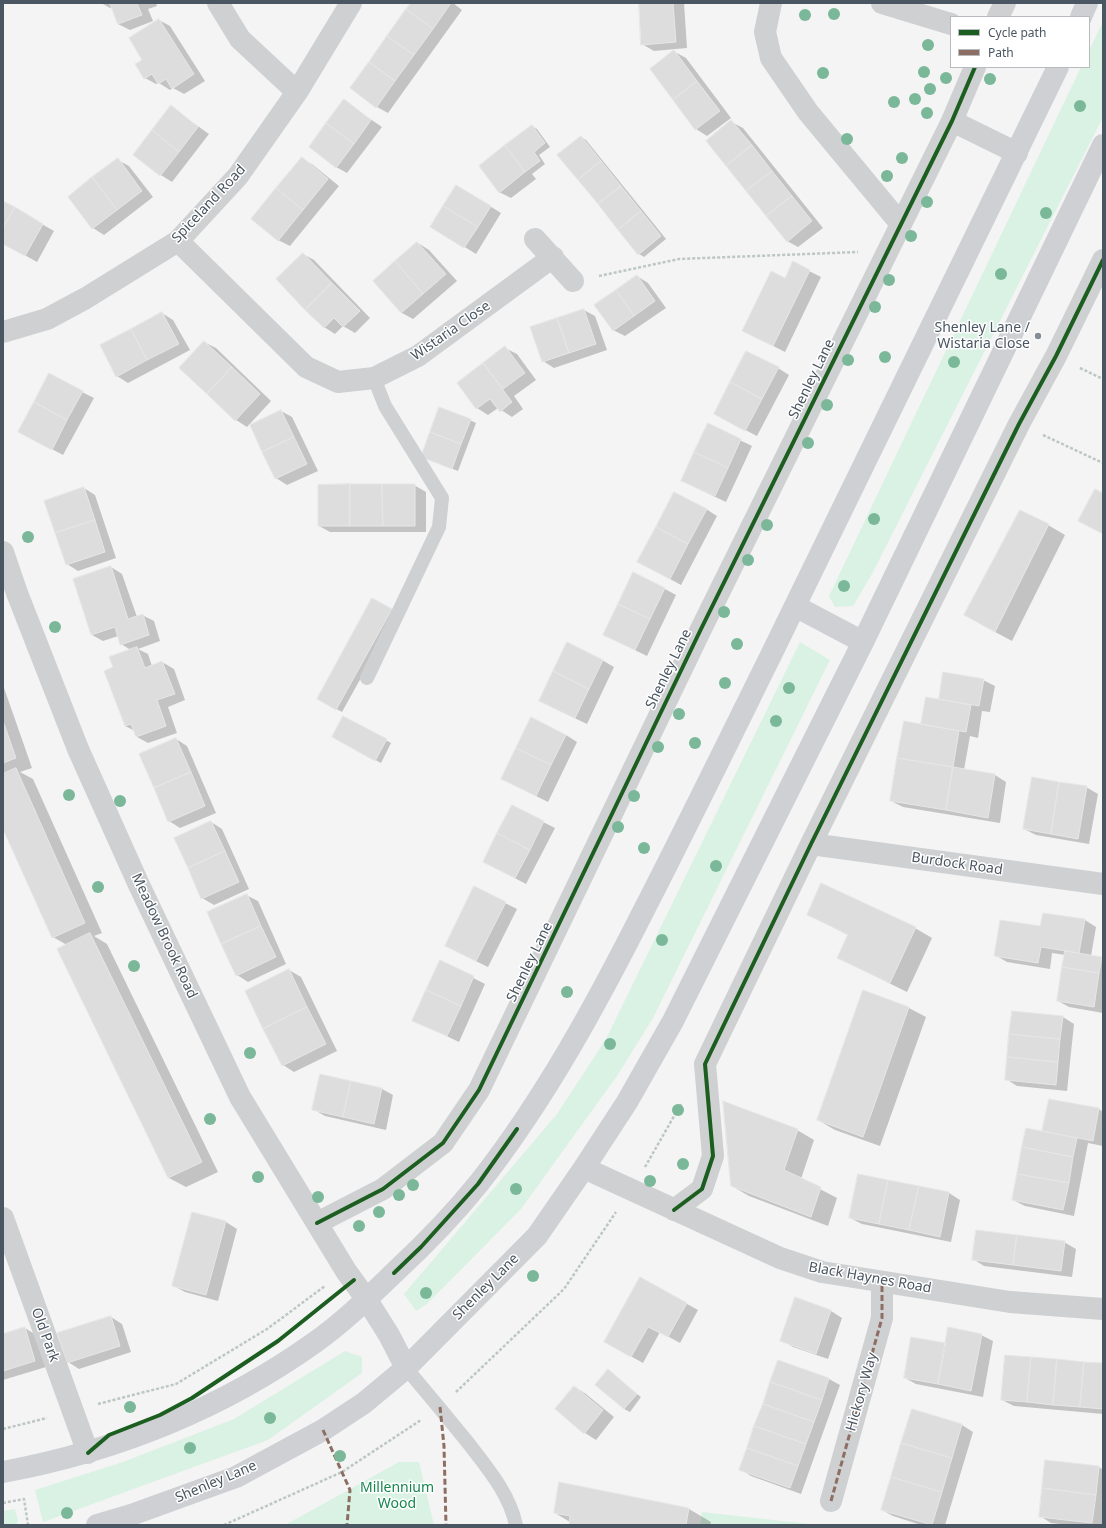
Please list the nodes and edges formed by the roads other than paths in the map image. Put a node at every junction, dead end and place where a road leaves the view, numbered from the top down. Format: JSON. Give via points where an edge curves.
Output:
{"nodes":[{"id":1,"x":218,"y":3,"type":"edge"},
{"id":2,"x":351,"y":3,"type":"edge"},
{"id":3,"x":771,"y":3,"type":"edge"},
{"id":4,"x":882,"y":3,"type":"edge"},
{"id":5,"x":1005,"y":3,"type":"edge"},
{"id":6,"x":1088,"y":3,"type":"edge"},
{"id":7,"x":998,"y":16,"type":"edge"},
{"id":8,"x":1082,"y":16,"type":"edge"},
{"id":9,"x":950,"y":24,"type":"edge"},
{"id":10,"x":975,"y":68,"type":"edge"},
{"id":11,"x":1058,"y":68,"type":"edge"},
{"id":12,"x":297,"y":92,"type":"junction"},
{"id":13,"x":952,"y":120,"type":"junction"},
{"id":14,"x":1103,"y":145,"type":"edge"},
{"id":15,"x":1017,"y":153,"type":"junction"},
{"id":16,"x":900,"y":223,"type":"junction"},
{"id":17,"x":535,"y":238,"type":"dead end"},
{"id":18,"x":178,"y":240,"type":"junction"},
{"id":19,"x":553,"y":257,"type":"junction"},
{"id":20,"x":1103,"y":260,"type":"edge"},
{"id":21,"x":573,"y":281,"type":"road end"},
{"id":22,"x":3,"y":332,"type":"edge"},
{"id":23,"x":374,"y":378,"type":"junction"},
{"id":24,"x":3,"y":552,"type":"edge"},
{"id":25,"x":795,"y":606,"type":"junction"},
{"id":26,"x":863,"y":642,"type":"junction"},
{"id":27,"x":367,"y":678,"type":"dead end"},
{"id":28,"x":811,"y":844,"type":"junction"},
{"id":29,"x":1103,"y":884,"type":"edge"},
{"id":30,"x":584,"y":1168,"type":"junction"},
{"id":31,"x":674,"y":1210,"type":"junction"},
{"id":32,"x":3,"y":1218,"type":"edge"},
{"id":33,"x":317,"y":1223,"type":"junction"},
{"id":34,"x":882,"y":1282,"type":"junction"},
{"id":35,"x":367,"y":1300,"type":"junction"},
{"id":36,"x":1103,"y":1309,"type":"edge"},
{"id":37,"x":406,"y":1368,"type":"junction"},
{"id":38,"x":88,"y":1453,"type":"junction"},
{"id":39,"x":3,"y":1472,"type":"edge"},
{"id":40,"x":831,"y":1501,"type":"dead end"},
{"id":41,"x":97,"y":1525,"type":"edge"},
{"id":42,"x":516,"y":1525,"type":"edge"}],
"edges":[{"from":1,"to":12,"type":"street","via":[[240,39]]},
{"from":2,"to":12,"type":"street","name":"Spiceland Road"},
{"from":3,"to":16,"type":"street","via":[[765,32],[772,58],[808,112]]},
{"from":4,"to":9,"type":"street"},
{"from":5,"to":7,"type":"street"},
{"from":6,"to":8,"type":"main road"},
{"from":10,"to":13,"type":"street","name":"Shenley Lane"},
{"from":11,"to":15,"type":"main road"},
{"from":12,"to":18,"type":"street","name":"Spiceland Road","via":[[238,176]]},
{"from":13,"to":15,"type":"street"},
{"from":13,"to":16,"type":"street","name":"Shenley Lane"},
{"from":14,"to":26,"type":"main road","name":"Shenley Lane"},
{"from":15,"to":25,"type":"main road"},
{"from":16,"to":33,"type":"street","name":"Shenley Lane","via":[[479,1090],[443,1143],[383,1189]]},
{"from":17,"to":19,"type":"street"},
{"from":18,"to":22,"type":"street","name":"Spiceland Road","via":[[86,298],[47,319]]},
{"from":18,"to":23,"type":"street","name":"Wistaria Close","via":[[306,367],[338,382]]},
{"from":19,"to":21,"type":"street"},
{"from":19,"to":23,"type":"street","name":"Wistaria Close","via":[[418,356]]},
{"from":20,"to":28,"type":"street"},
{"from":23,"to":27,"type":"lane","via":[[385,406],[442,498],[439,527]]},
{"from":24,"to":33,"type":"street","name":"Meadow Brook Road","via":[[78,748],[139,885],[240,1097]]},
{"from":25,"to":26,"type":"main road"},
{"from":25,"to":35,"type":"main road","via":[[690,820],[575,1040],[532,1108],[478,1184],[421,1247]]},
{"from":26,"to":30,"type":"main road","name":"Shenley Lane","via":[[673,1021],[627,1102]]},
{"from":28,"to":29,"type":"street","name":"Burdock Road"},
{"from":28,"to":31,"type":"street","via":[[704,1064],[713,1156],[702,1188]]},
{"from":30,"to":31,"type":"street","name":"Black Haynes Road"},
{"from":30,"to":37,"type":"main road","name":"Shenley Lane","via":[[536,1236]]},
{"from":31,"to":34,"type":"street","name":"Black Haynes Road","via":[[787,1260],[822,1272]]},
{"from":32,"to":38,"type":"street","name":"Old Park"},
{"from":33,"to":35,"type":"street","name":"Meadow Brook Road"},
{"from":34,"to":36,"type":"street","name":"Black Haynes Road","via":[[1010,1302]]},
{"from":34,"to":40,"type":"street","name":"Hickory Way","via":[[882,1318]]},
{"from":35,"to":37,"type":"main road"},
{"from":35,"to":38,"type":"main road","via":[[318,1340],[228,1397],[167,1425]]},
{"from":37,"to":41,"type":"main road","name":"Shenley Lane","via":[[364,1403],[323,1430],[236,1477]]},
{"from":37,"to":42,"type":"lane","via":[[498,1482],[513,1510]]},
{"from":38,"to":39,"type":"main road"}]}
